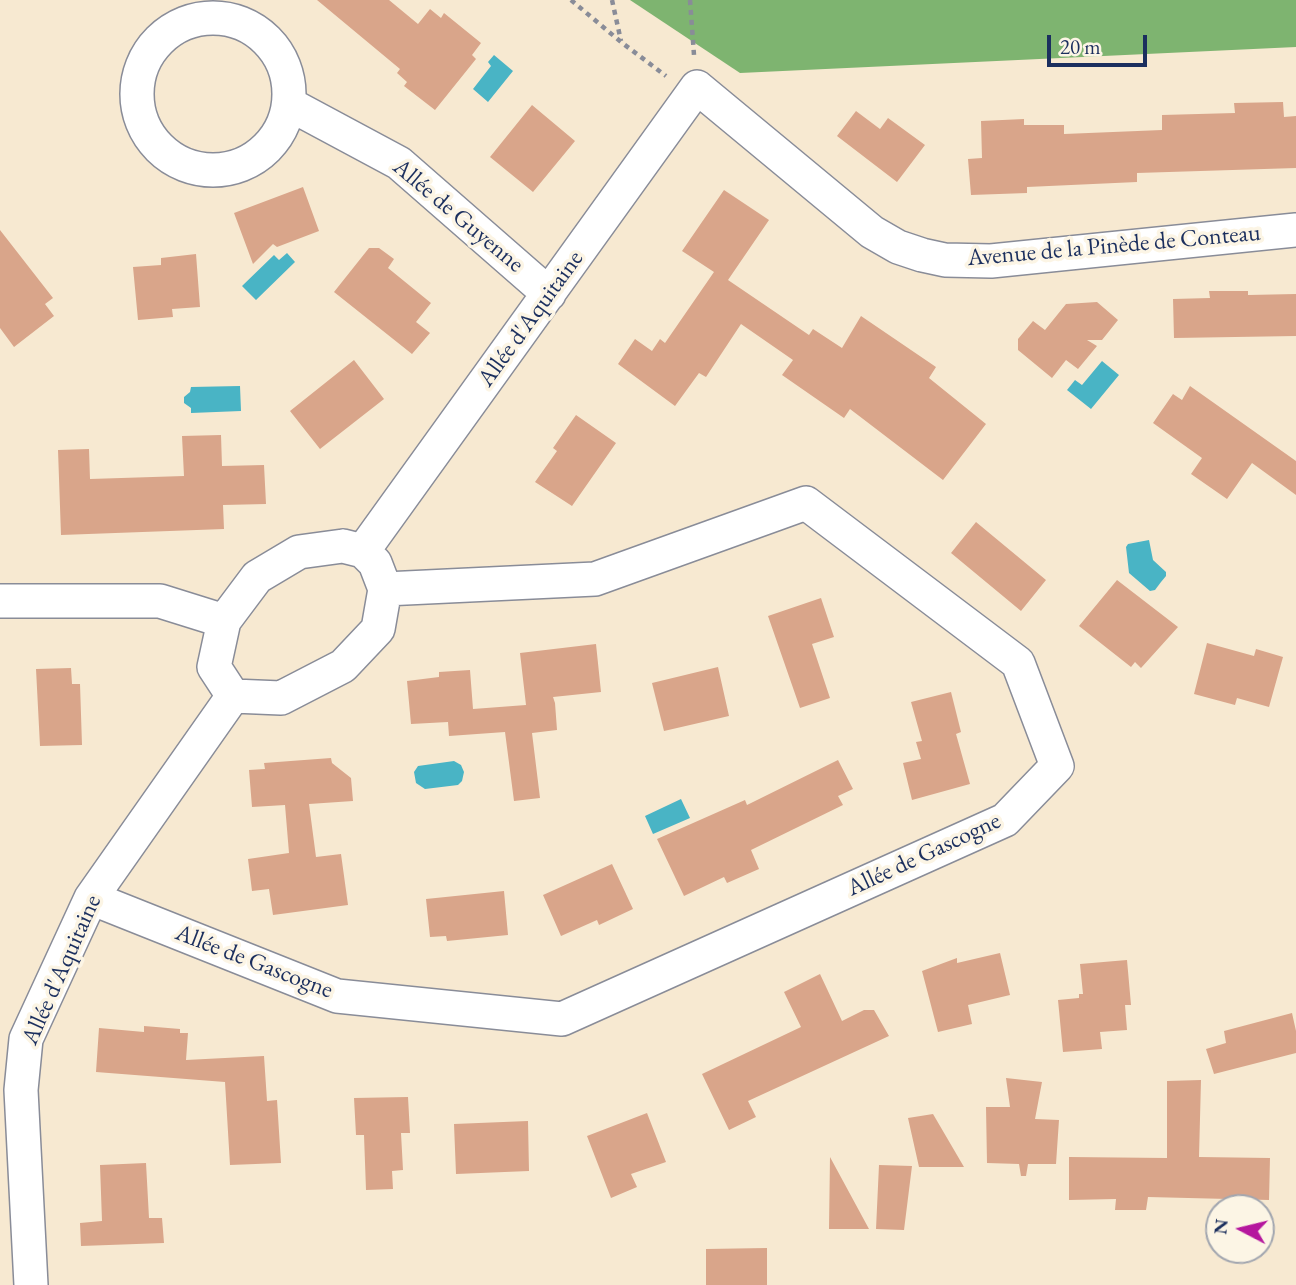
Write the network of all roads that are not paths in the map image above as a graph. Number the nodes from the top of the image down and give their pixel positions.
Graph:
1 (697, 87) joint
2 (289, 104) junction
3 (1296, 230) edge
4 (549, 294) junction
5 (363, 551) junction
6 (385, 589) junction
7 (0, 601) edge
8 (224, 621) junction
9 (233, 696) junction
10 (91, 898) junction
11 (13, 1038) edge
12 (31, 1285) edge

1 - 3 street, Avenue de la Pinède de Conteau
1 - 4 street, Allée d'Aquitaine
2 - 2 street
2 - 4 street, Allée de Guyenne
4 - 5 street, Allée d'Aquitaine
5 - 6 street
5 - 8 street
6 - 9 street
6 - 10 street, Allée de Gascogne
7 - 8 street
8 - 9 street
9 - 10 street, Allée d'Aquitaine
10 - 11 street, Allée d'Aquitaine
11 - 12 street, Allée d'Aquitaine

